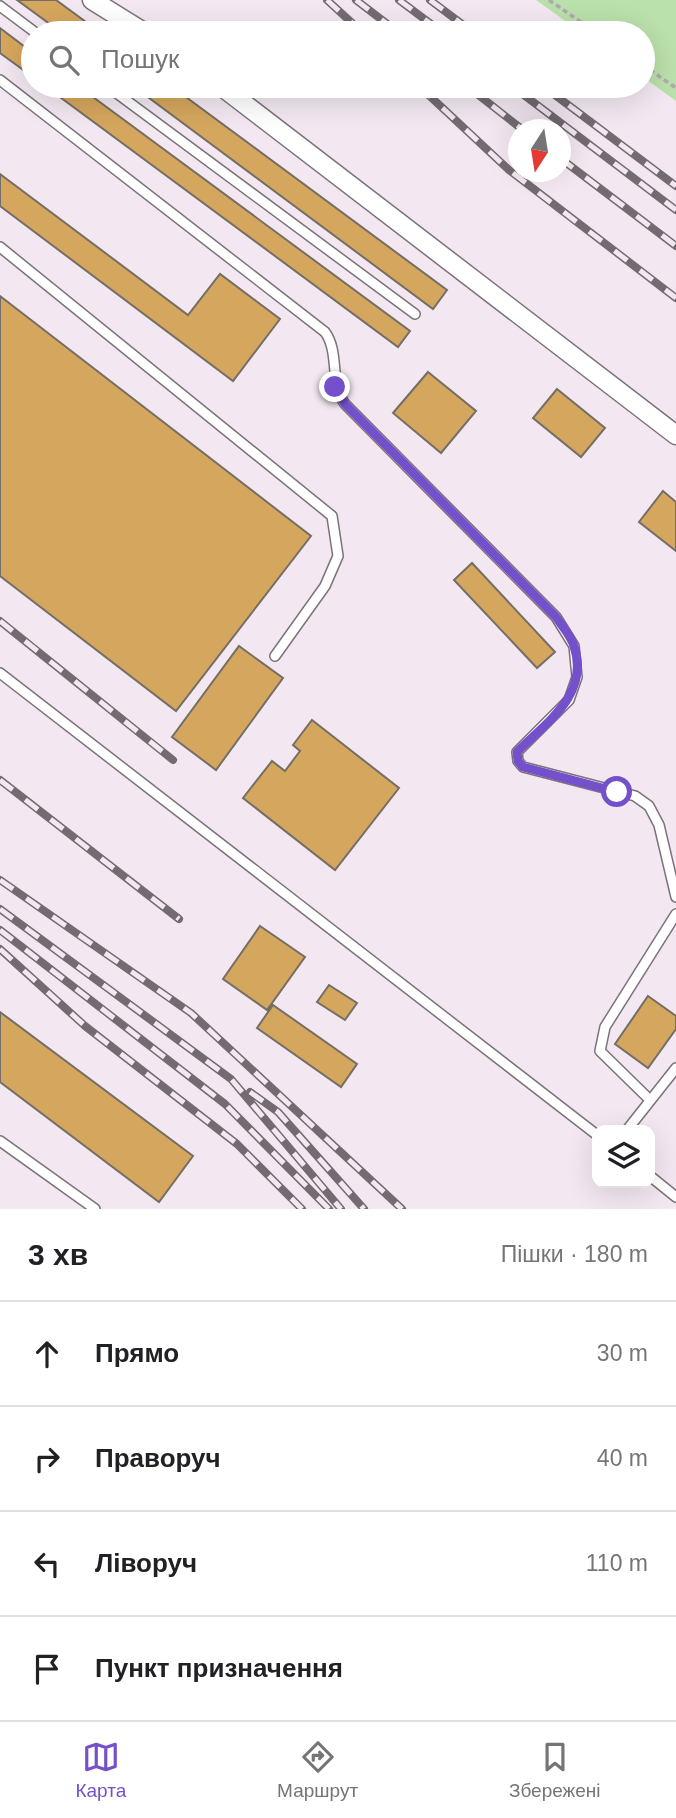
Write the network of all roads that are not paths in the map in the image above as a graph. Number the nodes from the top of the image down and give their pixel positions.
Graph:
1 (92, 0) edge
2 (0, 6) edge
3 (126, 21) edge
4 (21, 22) edge
5 (0, 80) edge
6 (21, 96) edge
7 (23, 98) edge
8 (123, 98) edge
9 (236, 98) edge
10 (0, 247) edge
11 (415, 314) dead end
12 (676, 435) edge
13 (275, 656) dead end
14 (0, 674) edge
15 (676, 897) edge
16 (676, 914) edge
17 (676, 1068) edge
18 (650, 1100) junction
19 (631, 1125) edge
20 (592, 1131) edge
21 (0, 1142) edge
22 (655, 1180) edge
23 (676, 1197) edge
24 (95, 1209) edge

1 - 3 street
2 - 4 lane
5 - 6 lane
7 - 15 lane
8 - 11 lane
9 - 12 street
10 - 13 lane
14 - 20 lane
16 - 18 lane
17 - 18 lane
18 - 19 lane
21 - 24 lane
22 - 23 lane

